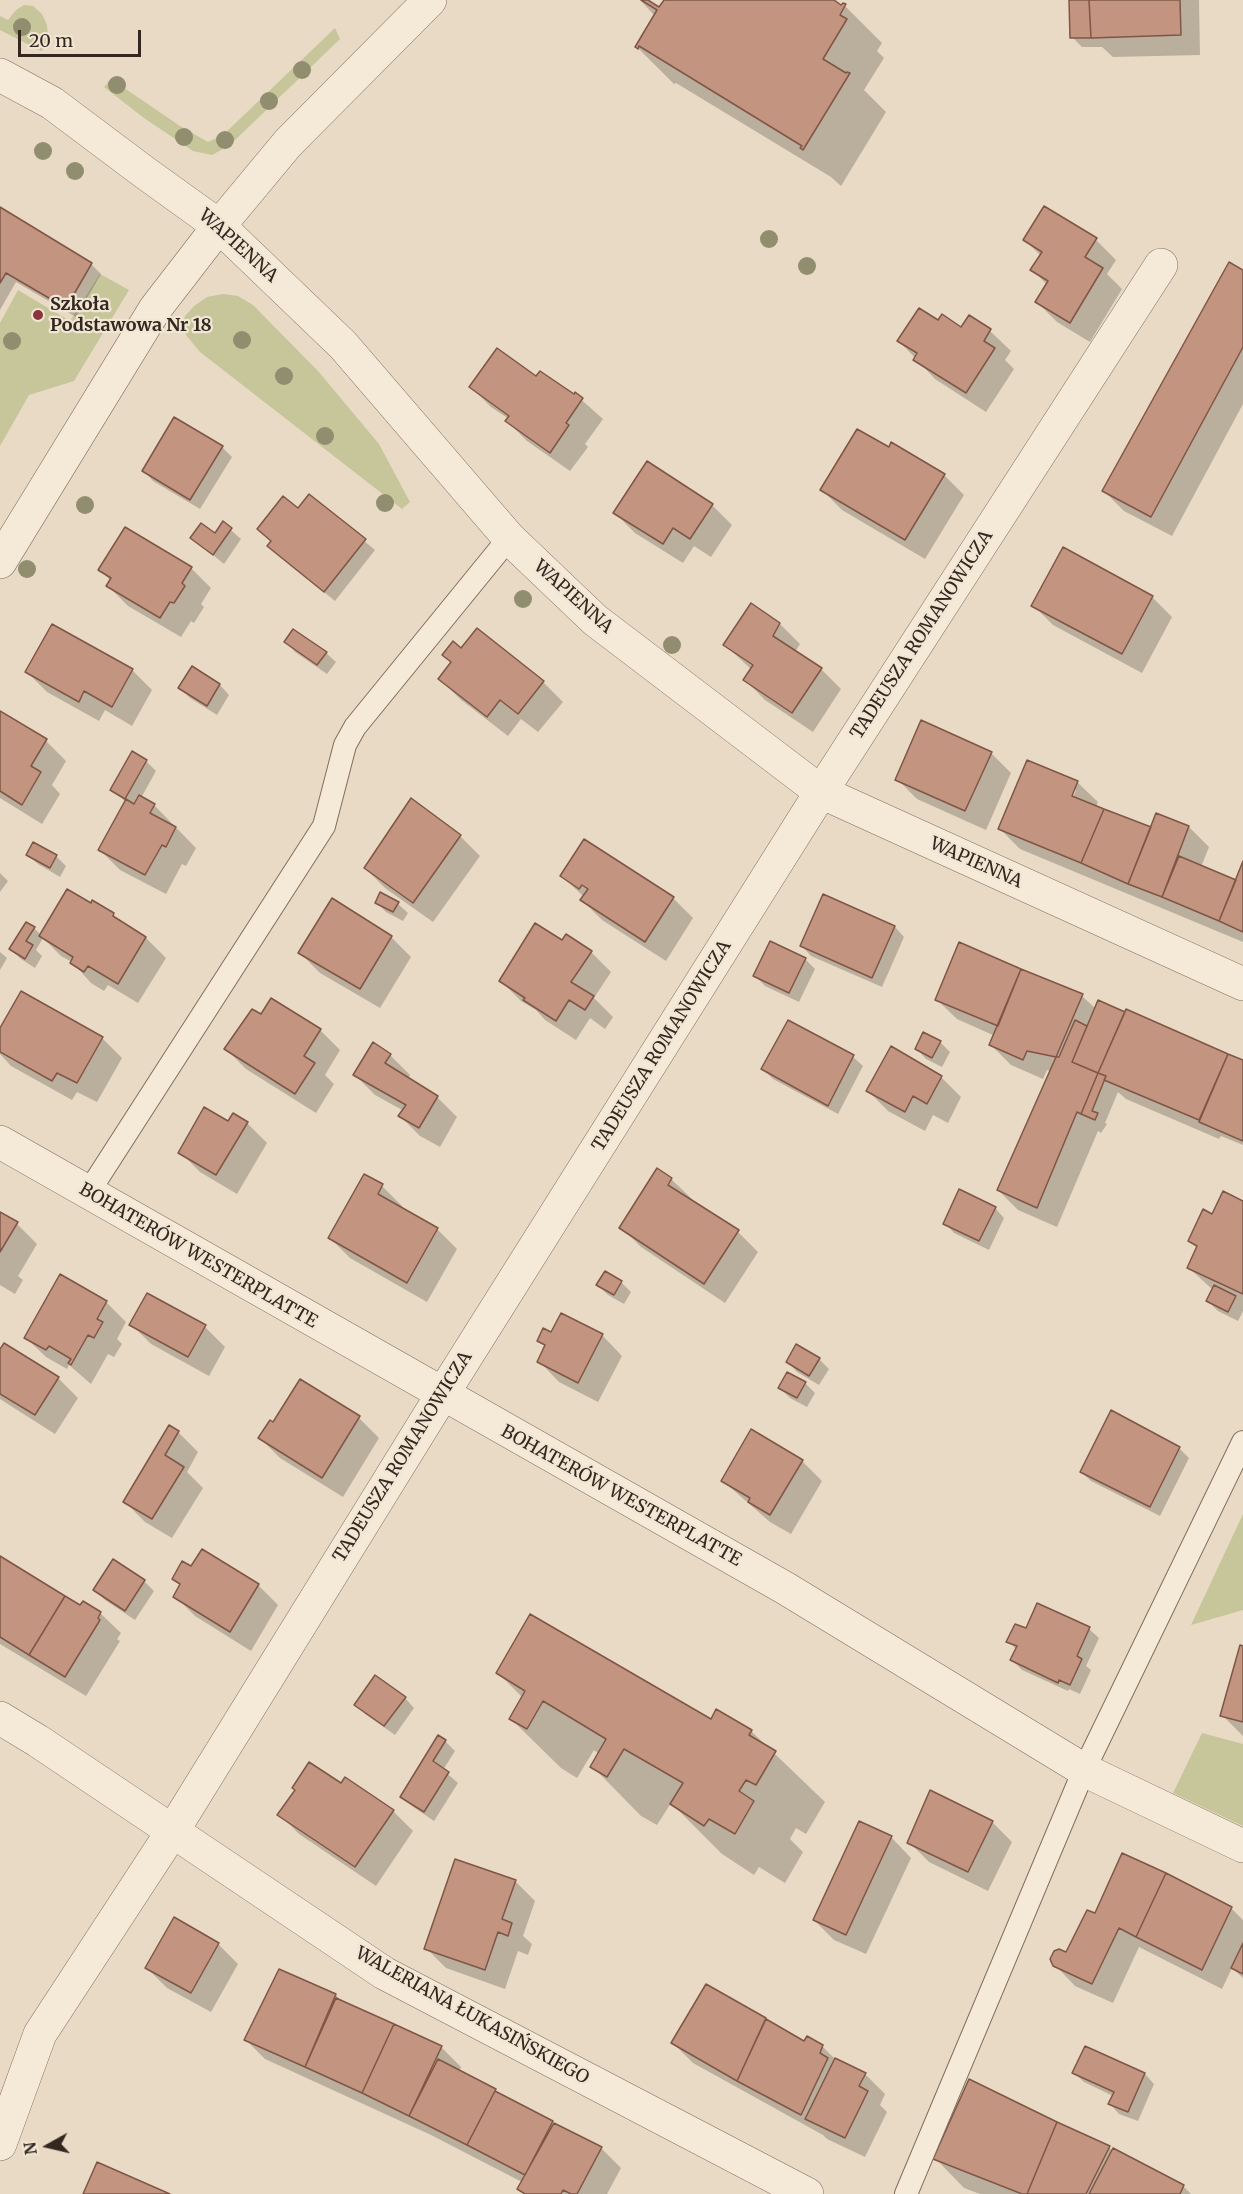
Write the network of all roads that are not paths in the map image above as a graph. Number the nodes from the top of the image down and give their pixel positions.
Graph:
1 (430, 0) edge
2 (0, 75) edge
3 (219, 226) junction
4 (1161, 265) dead end
5 (509, 538) junction
6 (0, 562) edge
7 (821, 792) junction
8 (1243, 984) edge
9 (0, 1142) edge
10 (88, 1192) junction
11 (442, 1395) junction
12 (1243, 1442) edge
13 (0, 1718) edge
14 (1084, 1770) junction
15 (172, 1832) junction
16 (1243, 1846) edge
17 (0, 2144) edge
18 (807, 2194) edge
19 (906, 2194) edge

1 - 3 street
2 - 3 street, WAPIENNA
3 - 5 street, WAPIENNA
3 - 6 street
4 - 7 street, TADEUSZA ROMANOWICZA
5 - 7 street, WAPIENNA
5 - 10 lane
7 - 8 street, WAPIENNA
7 - 11 street, TADEUSZA ROMANOWICZA
9 - 10 street, BOHATERÓW WESTERPLATTE
10 - 11 street, BOHATERÓW WESTERPLATTE
11 - 14 street, BOHATERÓW WESTERPLATTE
11 - 15 street, TADEUSZA ROMANOWICZA
12 - 14 lane
13 - 15 street, WALERIANA ŁUKASIŃSKIEGO
14 - 16 street, BOHATERÓW WESTERPLATTE
14 - 19 lane
15 - 17 street, TADEUSZA ROMANOWICZA
15 - 18 street, WALERIANA ŁUKASIŃSKIEGO

